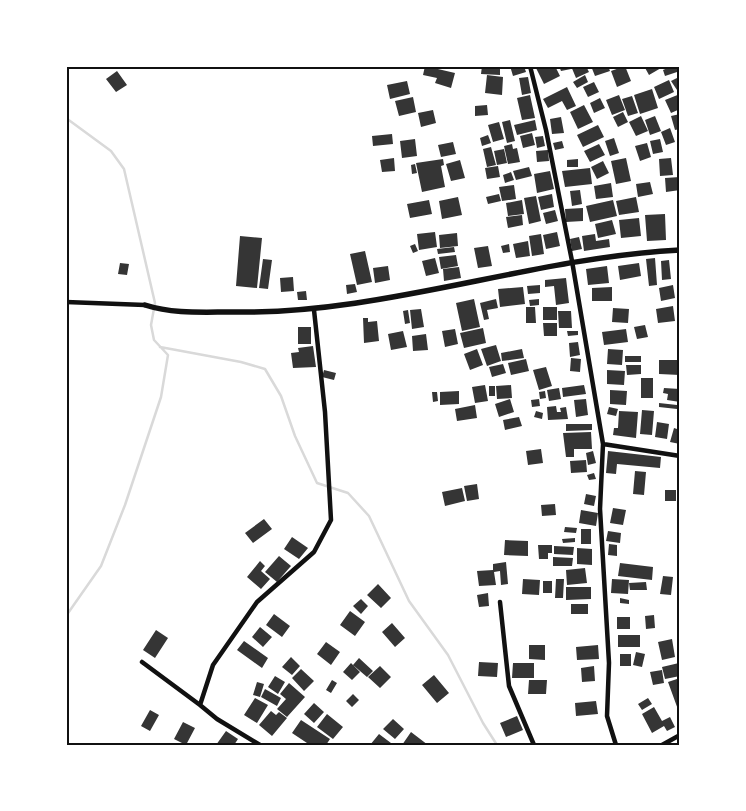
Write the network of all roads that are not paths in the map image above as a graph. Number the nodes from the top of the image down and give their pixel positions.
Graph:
1 (530, 66) edge
2 (680, 250) edge
3 (572, 261) junction
4 (66, 302) edge
5 (145, 306) joint
6 (314, 310) junction
7 (603, 444) junction
8 (680, 456) edge
9 (500, 602) dead end
10 (142, 662) dead end
11 (200, 705) junction
12 (680, 735) edge
13 (260, 745) edge
14 (534, 745) edge
15 (616, 745) edge
16 (662, 745) edge

1 - 3 street
2 - 3 street
3 - 6 street
3 - 7 street
4 - 5 street
5 - 6 street
6 - 11 street
7 - 8 street
7 - 15 street
9 - 14 street
10 - 11 street
11 - 13 street
12 - 16 street

